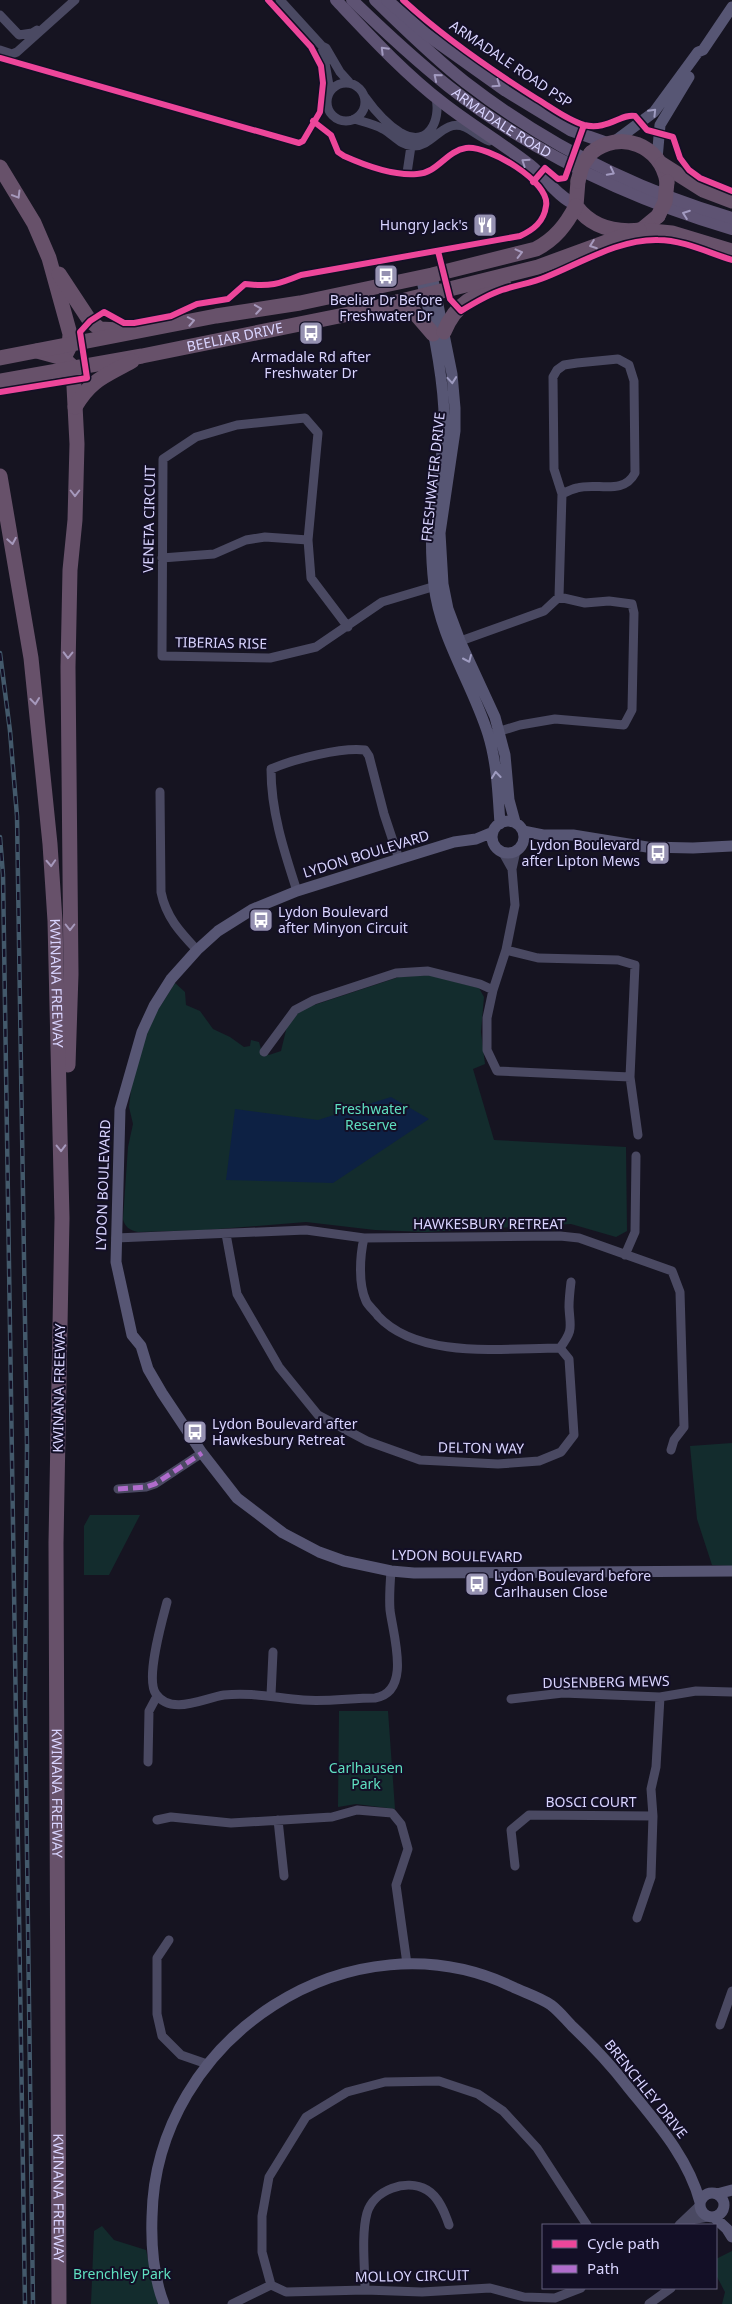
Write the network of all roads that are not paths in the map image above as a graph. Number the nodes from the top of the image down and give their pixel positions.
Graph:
1 (70, 0) edge
2 (75, 0) edge
3 (280, 0) edge
4 (336, 0) edge
5 (352, 0) edge
6 (375, 0) edge
7 (387, 0) edge
8 (732, 7) edge
9 (0, 15) edge
10 (322, 46) junction
11 (0, 50) edge
12 (703, 50) junction
13 (349, 82) junction
14 (330, 91) junction
15 (365, 97) junction
16 (436, 98) junction
17 (354, 119) junction
18 (611, 142) junction
19 (411, 146) junction
20 (502, 147) junction
21 (660, 161) junction
22 (0, 167) edge
23 (407, 173) dead end
24 (732, 201) edge
25 (575, 205) junction
26 (732, 218) edge
27 (732, 229) edge
28 (640, 230) junction
29 (732, 251) edge
30 (49, 258) junction
31 (538, 266) junction
32 (427, 276) junction
33 (431, 294) junction
34 (397, 302) junction
35 (139, 331) junction
36 (438, 333) junction
37 (142, 356) junction
38 (68, 357) junction
39 (0, 358) edge
40 (0, 381) edge
41 (75, 407) junction
42 (0, 476) edge
43 (562, 494) junction
44 (308, 540) junction
45 (162, 558) junction
46 (438, 585) junction
47 (559, 596) junction
48 (348, 627) junction
49 (455, 643) junction
50 (162, 656) joint
51 (493, 733) junction
52 (160, 792) dead end
53 (496, 828) junction
54 (519, 837) junction
55 (476, 839) junction
56 (732, 846) edge
57 (499, 849) junction
58 (399, 858) junction
59 (512, 869) junction
60 (297, 891) junction
61 (197, 950) junction
62 (506, 950) junction
63 (492, 990) junction
64 (264, 1052) dead end
65 (630, 1077) junction
66 (60, 1118) junction
67 (638, 1135) dead end
68 (636, 1156) dead end
69 (226, 1234) junction
70 (116, 1238) junction
71 (364, 1238) junction
72 (625, 1254) junction
73 (571, 1282) dead end
74 (560, 1348) junction
75 (671, 1450) dead end
76 (202, 1453) junction
77 (118, 1488) dead end
78 (390, 1571) junction
79 (732, 1571) edge
80 (168, 1602) dead end
81 (273, 1652) dead end
82 (732, 1692) edge
83 (270, 1695) junction
84 (157, 1696) junction
85 (660, 1697) junction
86 (511, 1699) dead end
87 (148, 1762) dead end
88 (653, 1816) junction
89 (157, 1820) dead end
90 (278, 1820) junction
91 (515, 1866) dead end
92 (284, 1876) dead end
93 (637, 1918) dead end
94 (169, 1940) dead end
95 (407, 1964) junction
96 (732, 1991) edge
97 (720, 2026) dead end
98 (207, 2064) junction
99 (695, 2181) junction
100 (732, 2190) edge
101 (714, 2193) junction
102 (732, 2194) edge
103 (700, 2203) junction
104 (724, 2207) junction
105 (711, 2217) junction
106 (682, 2223) edge
107 (586, 2224) edge
108 (450, 2225) dead end
109 (730, 2233) edge
110 (271, 2285) junction
111 (578, 2289) edge
112 (667, 2289) edge
113 (365, 2290) junction
114 (59, 2304) edge
115 (164, 2304) edge
116 (232, 2304) edge
117 (649, 2304) edge

1 - 9 street
2 - 11 street
3 - 10 street
16 -> 4 main road
27 -> 5 main road, ARMADALE ROAD
6 -> 26 main road, ARMADALE ROAD
7 -> 18 main road
8 - 12 street
10 - 13 street
10 - 14 street
18 -> 12 street
12 - 21 street
13 - 14 street
13 - 15 street
14 - 17 street
15 - 16 street
15 - 17 street
16 - 20 main road
17 - 19 street
18 - 21 highway
18 - 25 highway, bridge
19 - 20 street
19 - 23 street
25 -> 20 main road
21 - 24 highway
21 - 28 highway, bridge
22 -> 30 highway
25 - 28 highway
32 -> 25 highway, BEELIAR DRIVE
28 - 29 highway
28 -> 31 highway, BEELIAR DRIVE
30 - 35 highway
30 - 38 highway
31 - 33 highway, BEELIAR DRIVE
31 - 36 highway
32 - 33 street, FRESHWATER DRIVE
35 -> 32 highway, BEELIAR DRIVE
33 - 34 highway, BEELIAR DRIVE
33 - 36 street, FRESHWATER DRIVE
34 - 36 highway
34 - 37 highway, BEELIAR DRIVE
35 - 38 highway, BEELIAR DRIVE
36 - 46 street, FRESHWATER DRIVE
37 - 38 highway, BEELIAR DRIVE
37 - 41 highway
38 - 39 highway
38 - 40 highway, BEELIAR DRIVE
38 - 41 highway
41 -> 66 highway
42 -> 66 highway, KWINANA FREEWAY
43 - 43 street
43 - 47 street
44 - 45 street
44 - 45 street, VENETA CIRCUIT
44 - 48 street, VENETA CIRCUIT
45 - 50 street, VENETA CIRCUIT
46 - 48 street, TIBERIAS RISE
46 - 49 street, FRESHWATER DRIVE
47 - 49 street
47 - 51 street
48 - 50 street, TIBERIAS RISE
49 - 51 street, FRESHWATER DRIVE
53 -> 51 street, FRESHWATER DRIVE
51 - 54 street, FRESHWATER DRIVE
52 - 61 street
53 - 54 street
53 - 55 street, LYDON BOULEVARD
53 - 57 street
54 - 56 street
54 - 57 street
54 - 59 street
55 - 57 street, LYDON BOULEVARD
55 - 58 street, LYDON BOULEVARD
57 - 59 street
58 - 60 street, LYDON BOULEVARD
58 - 60 street
59 - 62 street
60 - 61 street, LYDON BOULEVARD
61 - 70 street, LYDON BOULEVARD
62 - 63 street
62 - 65 street
63 - 64 street
63 - 65 street
65 - 67 street
66 -> 114 highway, KWINANA FREEWAY
68 - 72 street
69 - 70 street, HAWKESBURY RETREAT
69 - 71 street, HAWKESBURY RETREAT
69 - 74 street, DELTON WAY
70 - 76 street, LYDON BOULEVARD
71 - 72 street, HAWKESBURY RETREAT
71 - 74 street
72 - 75 street, HAWKESBURY RETREAT
73 - 74 street
76 - 77 street
76 - 78 street, LYDON BOULEVARD
78 - 79 street, LYDON BOULEVARD
78 - 83 street
80 - 84 street
81 - 83 street
82 - 85 street, DUSENBERG MEWS
83 - 84 street
84 - 87 street
85 - 86 street, DUSENBERG MEWS
85 - 88 street
88 - 91 street, BOSCI COURT
88 - 93 street
89 - 90 street
90 - 92 street
90 - 95 street
94 - 98 street
95 - 98 street, BRENCHLEY DRIVE
95 - 99 street, BRENCHLEY DRIVE
96 - 97 street
98 - 115 street, BRENCHLEY DRIVE
99 - 101 street, BRENCHLEY DRIVE
99 - 103 street, BRENCHLEY DRIVE
100 - 101 street
101 - 103 street
101 - 104 street
102 - 104 street
103 - 105 street
103 - 106 street
104 - 105 street
104 - 109 street
105 - 106 street
105 - 109 street
107 - 110 street
108 - 113 street
110 - 113 street, MOLLOY CIRCUIT
110 - 116 street
111 - 113 street, MOLLOY CIRCUIT
112 - 117 street

